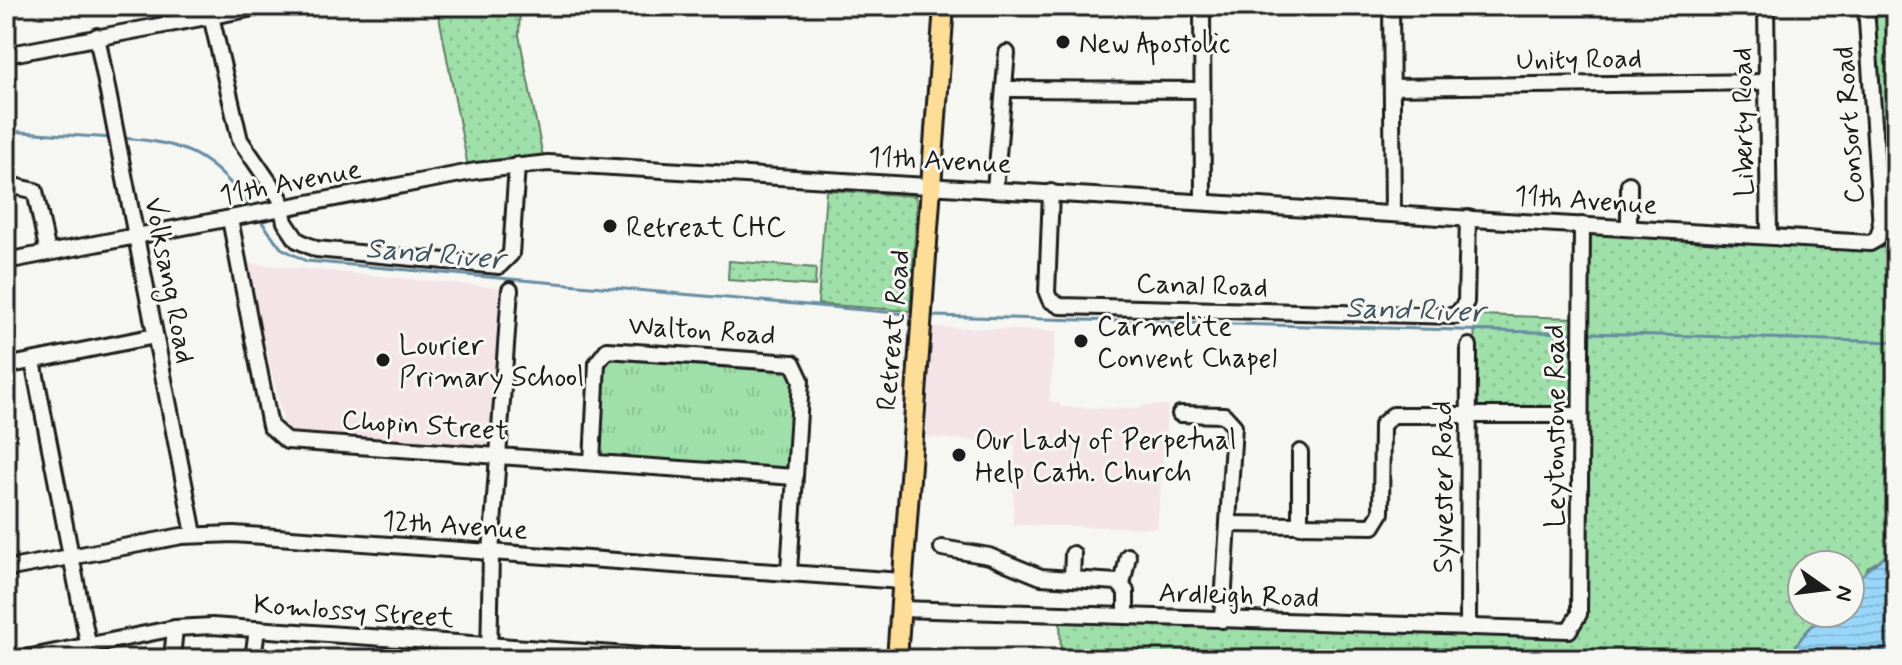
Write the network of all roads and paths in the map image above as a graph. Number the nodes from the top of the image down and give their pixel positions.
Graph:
1 (264, 6) edge
2 (944, 6) edge
3 (1202, 6) edge
4 (1391, 6) edge
5 (1766, 6) edge
6 (1866, 6) edge
7 (211, 16) junction
8 (97, 36) junction
9 (1007, 53) dead end
10 (6, 55) edge
11 (1767, 82) junction
12 (1392, 87) junction
13 (1004, 89) junction
14 (1202, 90) junction
15 (517, 165) junction
16 (6, 184) edge
17 (1629, 184) dead end
18 (932, 185) junction
19 (995, 189) junction
20 (1051, 192) junction
21 (1203, 202) junction
22 (278, 209) junction
23 (1393, 213) junction
24 (1468, 218) junction
25 (230, 219) junction
26 (1582, 225) junction
27 (1629, 228) junction
28 (136, 236) junction
29 (1769, 236) junction
30 (1877, 239) joint
31 (48, 253) junction
32 (6, 261) edge
33 (510, 290) dead end
34 (155, 336) junction
35 (1469, 346) dead end
36 (33, 361) junction
37 (6, 366) edge
38 (1180, 414) dead end
39 (1469, 415) junction
40 (1579, 415) junction
41 (1300, 452) dead end
42 (498, 455) junction
43 (592, 462) junction
44 (794, 477) junction
45 (1228, 524) junction
46 (1300, 526) junction
47 (194, 534) junction
48 (942, 548) dead end
49 (491, 553) junction
50 (1073, 554) dead end
51 (1128, 556) dead end
52 (71, 557) junction
53 (6, 569) edge
54 (789, 572) junction
55 (1072, 578) junction
56 (902, 581) junction
57 (1122, 585) junction
58 (901, 609) junction
59 (1126, 616) junction
60 (1222, 620) junction
61 (1573, 626) joint
62 (175, 628) junction
63 (1468, 628) junction
64 (257, 629) junction
65 (88, 643) junction
66 (490, 652) edge
67 (570, 656) edge
68 (649, 658) edge
69 (21, 659) edge
70 (88, 659) edge
71 (172, 659) edge
72 (253, 659) edge
73 (686, 659) edge
74 (897, 659) edge

1 - 7 street
2 - 18 main road, Retreat Road
3 - 14 street
4 - 12 street
5 - 11 street, Liberty Road
6 - 30 street, Consort Road
7 - 8 street
7 - 22 street
8 - 10 street
8 - 28 street, Volksang Road
9 - 13 street
11 - 12 street, Unity Road
11 - 29 street, Liberty Road
12 - 23 street
13 - 14 street
13 - 19 street
14 - 21 street
15 - 18 street, 11th Avenue
15 - 22 street, 11th Avenue
15 - 22 street
16 - 31 street
17 - 27 street
18 - 19 street, 11th Avenue
18 - 56 main road, Retreat Road
19 - 20 street, 11th Avenue
20 - 21 street, 11th Avenue
20 - 24 street, Canal Road
21 - 23 street, 11th Avenue
22 - 25 street, 11th Avenue
23 - 24 street, 11th Avenue
24 - 26 street, 11th Avenue
25 - 28 street, 11th Avenue
25 - 42 street, Chopin Street
26 - 27 street, 11th Avenue
26 - 40 street, Leytonstone Road
27 - 29 street, 11th Avenue
28 - 31 street, 11th Avenue
28 - 34 street, Volksang Road
29 - 30 street, 11th Avenue
31 - 32 street, 11th Avenue
33 - 42 street
34 - 36 street
34 - 47 street, Volksang Road
35 - 39 street, Sylvester Road
36 - 37 street
36 - 52 street
38 - 45 street
39 - 40 street
39 - 46 street
39 - 63 street, Sylvester Road
40 - 61 street, Leytonstone Road
41 - 46 street
42 - 43 street, Chopin Street
42 - 49 street
43 - 44 street, Chopin Street
43 - 44 street, Walton Road
44 - 54 street, Walton Road
45 - 46 street
45 - 60 street
47 - 49 street, 12th Avenue
47 - 52 street, 12th Avenue
48 - 55 street
49 - 54 street, 12th Avenue
49 - 66 street
50 - 55 street
51 - 57 street
52 - 53 street, 12th Avenue
52 - 65 street
54 - 56 street, 12th Avenue
55 - 57 street
56 - 58 main road, Retreat Road
57 - 59 street
58 - 59 street, Ardleigh Road
58 - 74 main road, Retreat Road
59 - 60 street, Ardleigh Road
60 - 63 street, Ardleigh Road
61 - 63 street, Ardleigh Road
62 - 64 street, Komlossy Street
62 - 65 street, Komlossy Street
62 - 71 street
64 - 66 street, Komlossy Street
64 - 72 street
65 - 69 street, Komlossy Street
65 - 70 street
66 - 67 street, Komlossy Street
67 - 68 street, Komlossy Street
68 - 73 street, Komlossy Street

